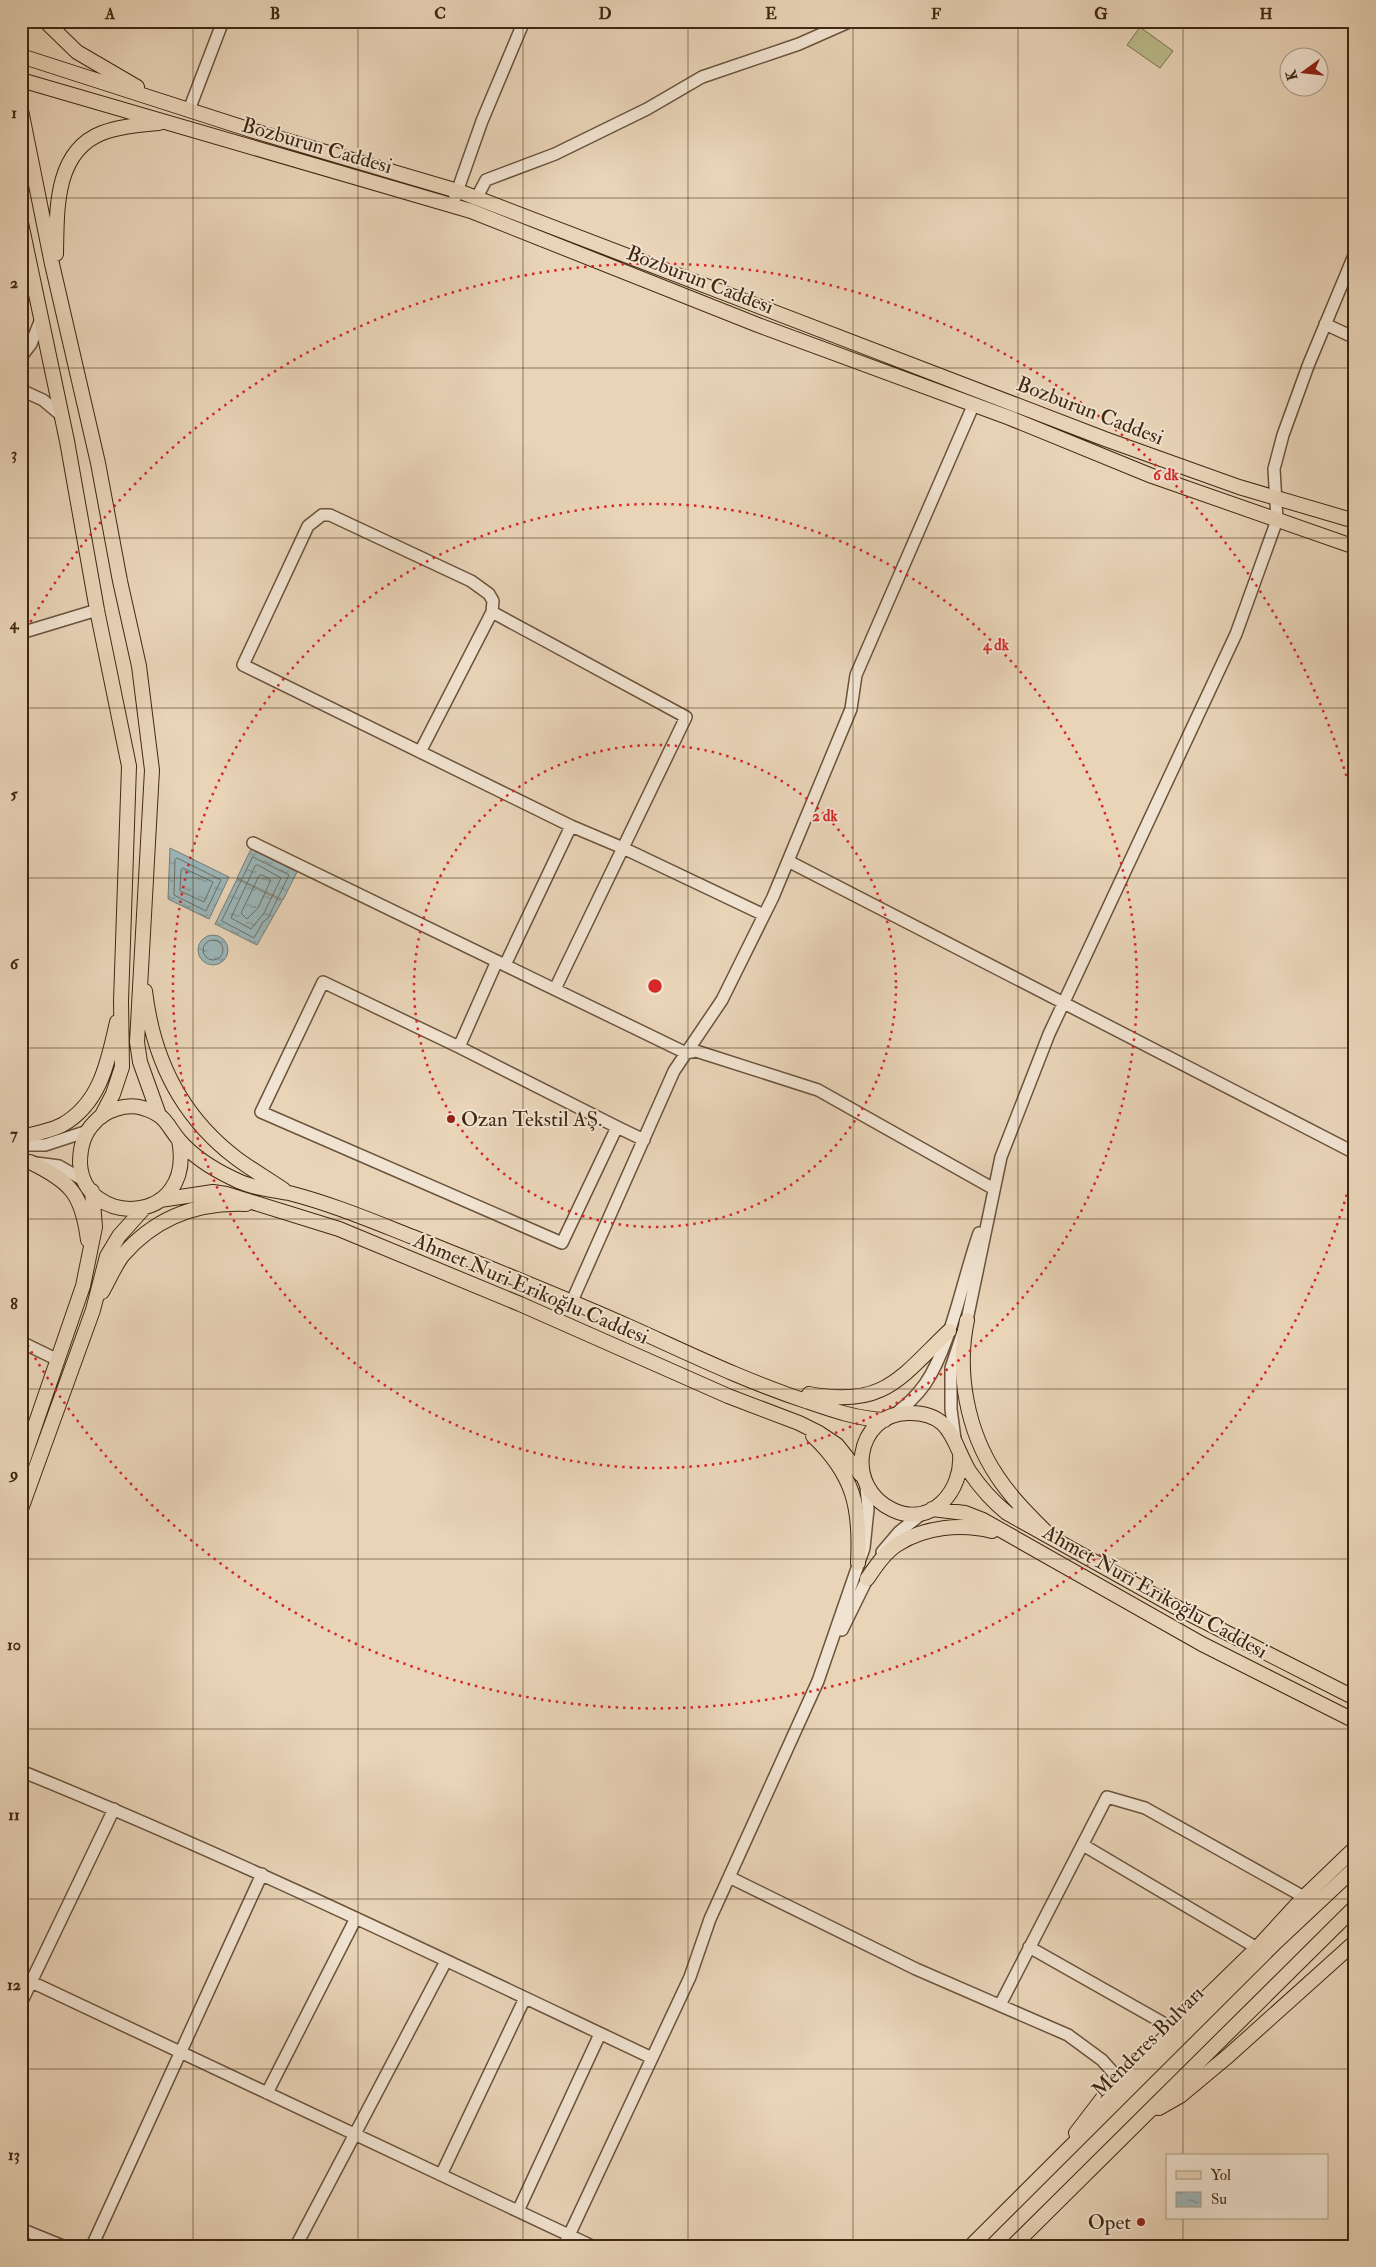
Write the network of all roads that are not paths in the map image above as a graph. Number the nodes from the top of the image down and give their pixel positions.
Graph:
1 (45, 21) edge
2 (223, 21) edge
3 (524, 21) edge
4 (850, 21) edge
5 (21, 56) edge
6 (21, 80) edge
7 (161, 101) junction
8 (21, 110) edge
9 (189, 110) junction
10 (165, 122) junction
11 (457, 190) junction
12 (477, 198) junction
13 (452, 206) junction
14 (21, 223) edge
15 (1355, 253) edge
16 (56, 280) junction
17 (41, 318) junction
18 (1325, 324) junction
19 (1355, 338) edge
20 (21, 357) edge
21 (21, 390) edge
22 (973, 406) junction
23 (62, 416) junction
24 (1276, 498) junction
25 (1277, 520) junction
26 (1355, 521) edge
27 (1355, 548) edge
28 (97, 610) junction
29 (492, 612) junction
30 (21, 633) edge
31 (420, 752) junction
32 (571, 826) junction
33 (253, 843) dead end
34 (623, 848) junction
35 (788, 861) junction
36 (764, 915) junction
37 (501, 963) junction
38 (142, 964) junction
39 (555, 989) junction
40 (121, 1002) junction
41 (1063, 1003) junction
42 (459, 1047) junction
43 (686, 1053) junction
44 (159, 1115) junction
45 (101, 1117) junction
46 (617, 1128) junction
47 (88, 1131) junction
48 (21, 1137) edge
49 (179, 1140) junction
50 (644, 1140) junction
51 (21, 1145) edge
52 (1355, 1153) edge
53 (26, 1162) edge
54 (89, 1186) junction
55 (994, 1189) junction
56 (289, 1193) junction
57 (160, 1200) junction
58 (262, 1205) junction
59 (145, 1207) junction
60 (89, 1262) junction
61 (572, 1300) junction
62 (93, 1310) junction
63 (967, 1320) junction
64 (949, 1331) junction
65 (21, 1342) edge
66 (58, 1360) junction
67 (766, 1387) junction
68 (888, 1418) junction
69 (799, 1423) junction
70 (955, 1439) junction
71 (960, 1454) junction
72 (21, 1466) edge
73 (864, 1482) junction
74 (21, 1509) edge
75 (928, 1511) junction
76 (1012, 1536) junction
77 (1054, 1541) junction
78 (858, 1563) junction
79 (867, 1579) junction
80 (828, 1653) junction
81 (1355, 1698) edge
82 (1354, 1721) edge
83 (21, 1771) edge
84 (114, 1809) junction
85 (1083, 1845) junction
86 (1355, 1848) edge
87 (1355, 1868) edge
88 (262, 1874) junction
89 (729, 1876) junction
90 (1304, 1897) junction
91 (1355, 1907) edge
92 (356, 1918) junction
93 (1355, 1942) edge
94 (1029, 1947) junction
95 (1256, 1948) junction
96 (446, 1961) junction
97 (26, 1979) edge
98 (525, 1998) junction
99 (21, 2003) edge
100 (1000, 2005) junction
101 (1174, 2029) junction
102 (600, 2034) junction
103 (181, 2052) junction
104 (652, 2058) junction
105 (1125, 2085) junction
106 (267, 2093) junction
107 (1145, 2116) junction
108 (356, 2134) junction
109 (441, 2175) junction
110 (518, 2211) junction
111 (21, 2230) edge
112 (569, 2235) junction
113 (63, 2246) edge
114 (92, 2246) edge
115 (296, 2246) edge
116 (564, 2246) edge
117 (592, 2246) edge
118 (971, 2246) edge
119 (1013, 2246) edge

1 - 7 main road
2 - 9 street
3 - 11 street
4 - 12 street
5 - 7 main road, Bozburun Caddesi
6 - 10 main road, Bozburun Caddesi
7 - 9 main road, Bozburun Caddesi
8 - 16 main road
9 - 11 main road, Bozburun Caddesi
10 - 13 main road, Bozburun Caddesi
10 - 16 main road
11 - 12 main road, Bozburun Caddesi
11 - 13 street
12 - 24 main road, Bozburun Caddesi
13 - 22 main road, Bozburun Caddesi
14 - 17 main road
15 - 18 street
16 - 38 main road
17 - 20 street
17 - 23 main road
18 - 19 street
18 - 24 street
21 - 23 street
22 - 25 main road, Bozburun Caddesi
22 - 35 street
23 - 28 main road
24 - 25 street
24 - 26 main road, Bozburun Caddesi
25 - 27 main road, Bozburun Caddesi
25 - 41 street
28 - 30 street
28 - 40 main road
29 - 31 street
29 - 31 street
29 - 34 street
31 - 32 street
32 - 34 street
32 - 37 street
33 - 37 street
34 - 36 street
34 - 39 street
35 - 36 street
35 - 41 street
36 - 43 street
37 - 39 street
37 - 42 street
38 - 44 main road
38 - 56 main road
39 - 43 street
40 - 45 main road
40 - 48 main road
41 - 52 street
41 - 55 street
42 - 46 street
42 - 46 street
43 - 50 street
43 - 55 street
44 - 45 main road
44 - 49 main road
45 - 47 main road
46 - 50 street
47 - 51 street
47 - 54 main road
49 - 56 main road, Ahmet Nuri Erikoğlu Caddesi
49 - 57 main road
50 - 61 street
53 - 54 street
53 - 60 main road
54 - 59 main road
54 - 60 main road
55 - 63 street
55 - 64 street
56 - 61 main road, Ahmet Nuri Erikoğlu Caddesi
57 - 58 main road, Ahmet Nuri Erikoğlu Caddesi
57 - 59 main road
58 - 62 main road
58 - 69 main road, Ahmet Nuri Erikoğlu Caddesi
59 - 62 main road
60 - 66 main road
61 - 67 main road, Ahmet Nuri Erikoğlu Caddesi
62 - 74 main road
63 - 70 street
63 - 77 main road
64 - 67 main road
64 - 68 street
65 - 66 street
66 - 72 main road
67 - 68 main road, Ahmet Nuri Erikoğlu Caddesi
68 - 70 main road
68 - 73 main road
69 - 73 main road, Ahmet Nuri Erikoğlu Caddesi
69 - 78 main road
70 - 71 main road
71 - 75 main road
71 - 77 main road, Ahmet Nuri Erikoğlu Caddesi
73 - 75 main road
73 - 78 street
75 - 76 main road, Ahmet Nuri Erikoğlu Caddesi
75 - 79 street
76 - 79 main road
76 - 82 main road, Ahmet Nuri Erikoğlu Caddesi
77 - 81 main road, Ahmet Nuri Erikoğlu Caddesi
78 - 80 street
79 - 80 street
80 - 89 street
83 - 84 street
84 - 88 street
84 - 97 street
85 - 90 street
85 - 94 street
85 - 95 street
86 - 90 main road
87 - 105 main road, Menderes Bulvarı
88 - 92 street
88 - 103 street
89 - 100 street
89 - 104 street
90 - 95 main road
91 - 107 main road
92 - 96 street
92 - 106 street
93 - 107 main road
94 - 100 street
94 - 101 street
95 - 101 main road
96 - 98 street
96 - 108 street
97 - 99 street
97 - 103 street
98 - 102 street
98 - 109 street
100 - 105 street
101 - 105 main road
102 - 104 street
102 - 110 street
103 - 106 street
103 - 114 street
104 - 112 street
105 - 118 main road
106 - 108 street
107 - 119 main road
108 - 109 street
108 - 115 street
109 - 110 street
110 - 112 street
111 - 113 street
112 - 116 street
112 - 117 street

